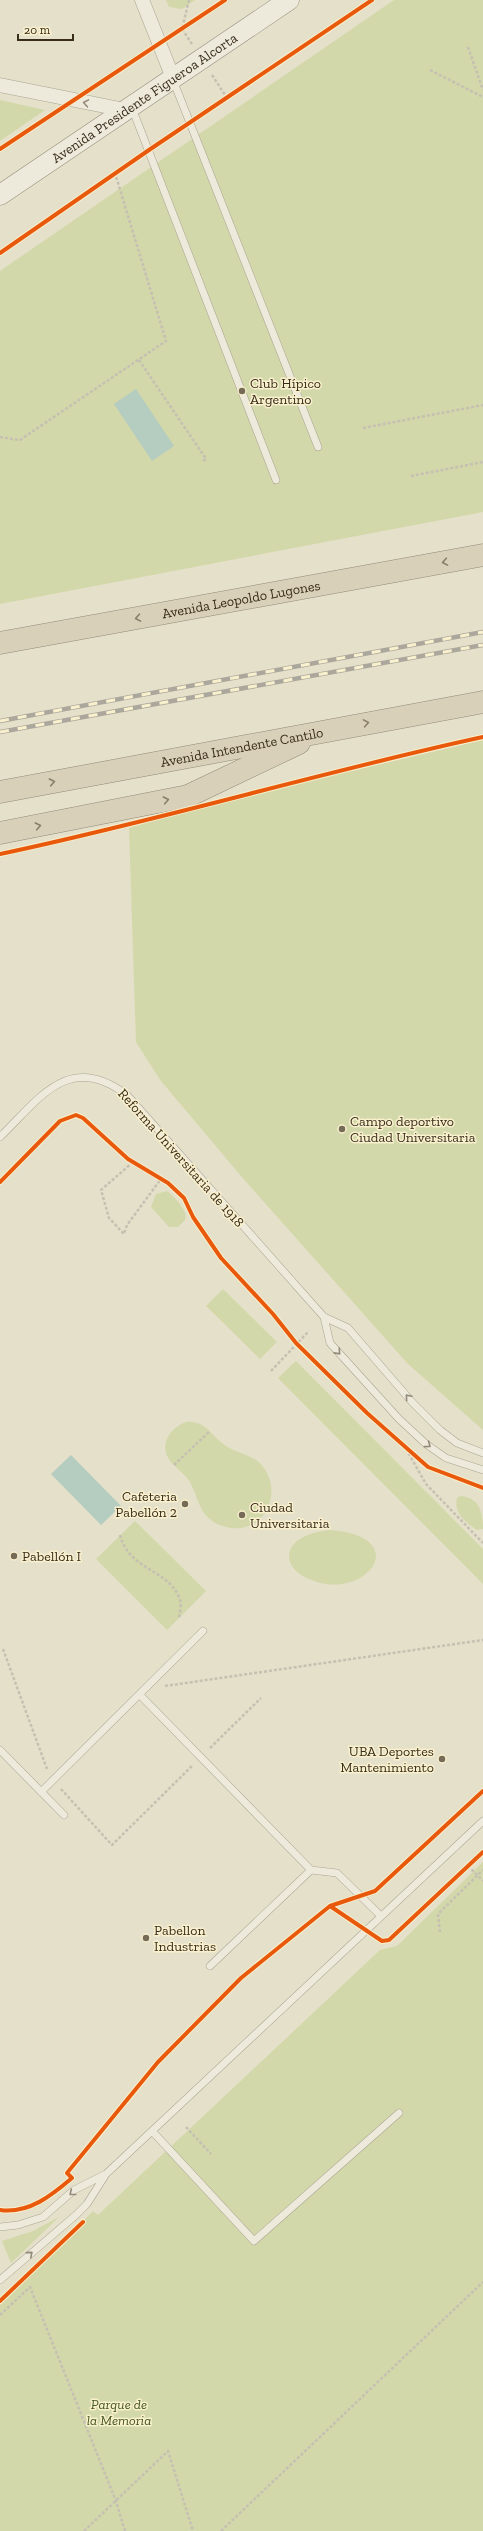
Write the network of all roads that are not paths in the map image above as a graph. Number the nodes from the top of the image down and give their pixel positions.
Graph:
1 (142, 0) edge
2 (289, 0) edge
3 (173, 78) junction
4 (0, 85) edge
5 (128, 108) junction
6 (0, 195) edge
7 (318, 447) dead end
8 (276, 480) dead end
9 (483, 555) edge
10 (0, 643) edge
11 (483, 702) edge
12 (327, 730) junction
13 (0, 792) edge
14 (0, 833) edge
15 (0, 1137) edge
16 (324, 1317) junction
17 (483, 1453) edge
18 (483, 1470) edge
19 (204, 1631) dead end
20 (140, 1694) junction
21 (0, 1750) edge
22 (41, 1792) junction
23 (64, 1815) dead end
24 (483, 1821) edge
25 (311, 1870) junction
26 (381, 1916) junction
27 (210, 1966) dead end
28 (399, 2113) dead end
29 (152, 2131) junction
30 (106, 2174) junction
31 (0, 2227) edge
32 (0, 2280) edge

1 - 3 street
2 - 3 main road, Avenida Presidente Figueroa Alcorta
3 - 5 main road, Avenida Presidente Figueroa Alcorta
3 - 7 lane
5 -> 4 street
5 - 6 main road, Avenida Presidente Figueroa Alcorta
5 - 8 lane
9 -> 10 highway, Avenida Leopoldo Lugones
12 -> 11 highway, Avenida Intendente Cantilo
13 -> 12 highway, Avenida Intendente Cantilo
14 -> 12 highway
15 - 16 lane, Reforma Universitaria de 1918
17 -> 16 lane, Reforma Universitaria de 1918
16 -> 18 lane, Reforma Universitaria de 1918
19 - 20 lane
20 - 22 lane
20 - 25 lane
21 - 22 lane
22 - 23 lane
24 - 26 lane
25 - 26 lane
25 - 27 lane
26 - 29 lane
28 - 29 lane
29 - 30 lane
30 -> 31 lane
32 -> 30 lane

